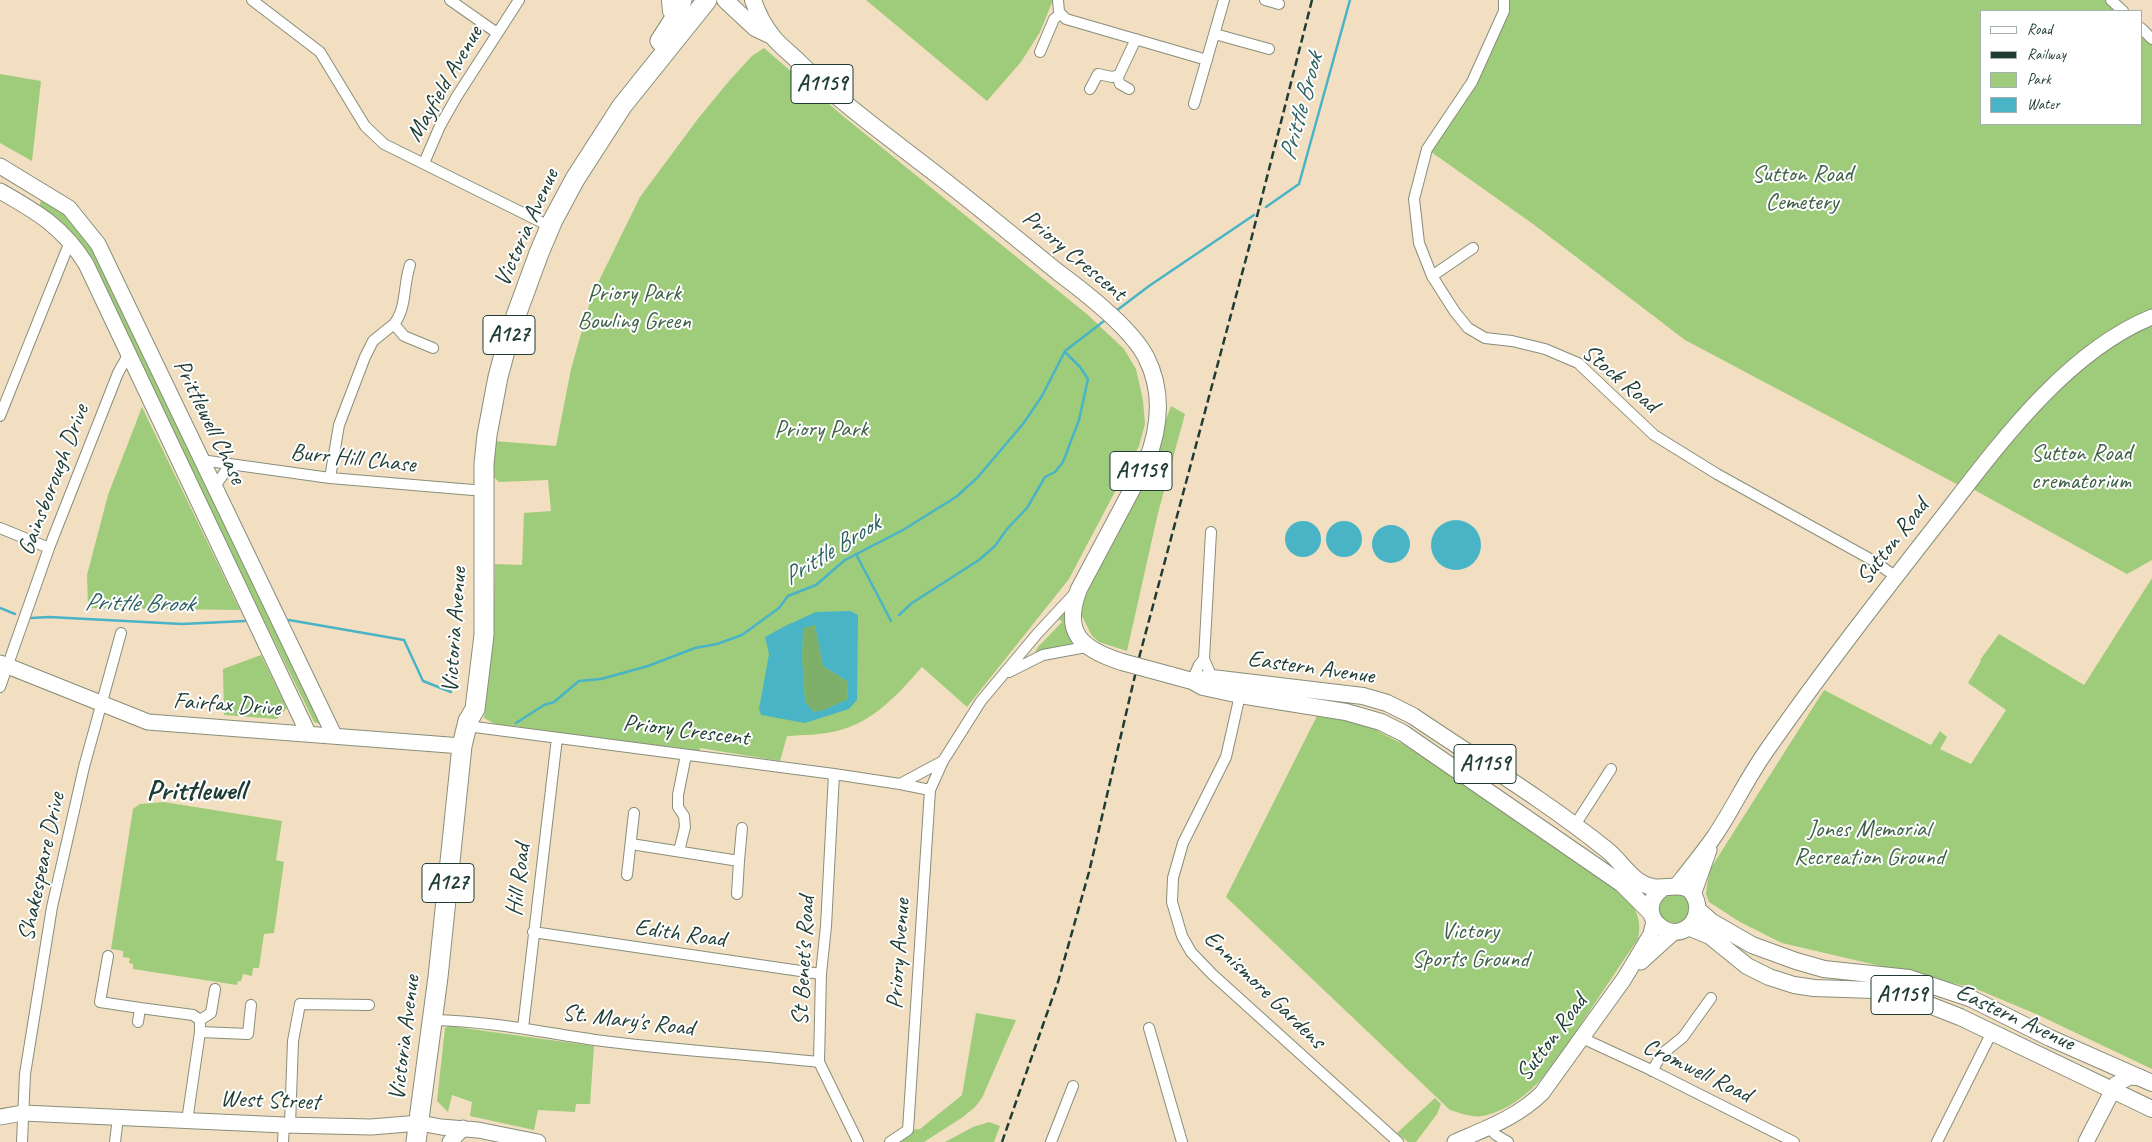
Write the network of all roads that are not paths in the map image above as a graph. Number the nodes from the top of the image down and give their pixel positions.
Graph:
1 (450, 0) edge
2 (519, 0) edge
3 (707, 0) edge
4 (725, 0) edge
5 (753, 0) edge
6 (1058, 0) edge
7 (1224, 0) edge
8 (1264, 0) edge
9 (1504, 0) edge
10 (2111, 0) edge
11 (258, 2) edge
12 (1279, 4) dead end
13 (673, 7) edge
14 (2122, 10) edge
15 (1060, 14) junction
16 (2142, 29) edge
17 (498, 33) junction
18 (1215, 34) junction
19 (772, 36) junction
20 (2152, 39) edge
21 (1136, 40) junction
22 (1269, 49) dead end
23 (1040, 52) dead end
24 (1207, 60) junction
25 (1117, 76) junction
26 (1090, 89) dead end
27 (1129, 89) dead end
28 (1194, 104) dead end
29 (424, 163) junction
30 (0, 166) edge
31 (0, 191) edge
32 (541, 222) junction
33 (69, 239) junction
34 (1473, 248) dead end
35 (410, 265) dead end
36 (1432, 276) junction
37 (2152, 317) edge
38 (394, 324) junction
39 (433, 348) dead end
40 (128, 351) junction
41 (118, 372) junction
42 (139, 374) junction
43 (0, 416) edge
44 (201, 460) junction
45 (230, 465) junction
46 (330, 478) junction
47 (215, 486) junction
48 (473, 490) junction
49 (0, 528) edge
50 (1211, 532) dead end
51 (49, 548) junction
52 (1895, 576) junction
53 (1079, 589) junction
54 (121, 633) dead end
55 (1086, 646) junction
56 (1204, 659) junction
57 (3, 664) edge
58 (1004, 674) junction
59 (1212, 678) junction
60 (1192, 681) junction
61 (0, 687) edge
62 (1240, 695) junction
63 (101, 703) junction
64 (300, 716) junction
65 (467, 724) junction
66 (288, 731) junction
67 (308, 733) junction
68 (334, 735) junction
69 (557, 738) junction
70 (462, 746) junction
71 (686, 755) junction
72 (943, 761) junction
73 (1611, 769) dead end
74 (834, 774) junction
75 (900, 784) junction
76 (930, 790) junction
77 (634, 813) dead end
78 (1575, 825) junction
79 (742, 828) dead end
80 (1714, 837) junction
81 (631, 844) junction
82 (679, 851) junction
83 (739, 861) junction
84 (627, 875) dead end
85 (1670, 887) junction
86 (737, 894) dead end
87 (1695, 902) junction
88 (1653, 917) junction
89 (1681, 929) junction
90 (533, 932) junction
91 (108, 956) dead end
92 (821, 974) junction
93 (1624, 979) junction
94 (215, 989) dead end
95 (1711, 998) dead end
96 (251, 1005) dead end
97 (369, 1006) dead end
98 (140, 1008) junction
99 (200, 1020) junction
100 (433, 1020) junction
101 (138, 1022) dead end
102 (522, 1028) junction
103 (1149, 1028) dead end
104 (200, 1032) junction
105 (1992, 1032) junction
106 (1582, 1038) junction
107 (2050, 1038) junction
108 (819, 1062) junction
109 (1652, 1071) junction
110 (2147, 1080) edge
111 (1072, 1086) dead end
112 (2114, 1087) junction
113 (2152, 1109) edge
114 (23, 1113) junction
115 (0, 1117) edge
116 (118, 1118) junction
117 (187, 1121) junction
118 (420, 1123) junction
119 (287, 1125) junction
120 (1488, 1127) junction
121 (463, 1128) junction
122 (22, 1142) edge
123 (115, 1142) edge
124 (283, 1142) edge
125 (416, 1142) edge
126 (428, 1142) edge
127 (450, 1142) edge
128 (538, 1142) edge
129 (858, 1142) edge
130 (890, 1142) edge
131 (1051, 1142) edge
132 (1182, 1142) edge
133 (1398, 1142) edge
134 (1454, 1142) edge
135 (1508, 1142) edge
136 (1794, 1142) edge
137 (1937, 1142) edge
138 (2086, 1142) edge

1 - 17 street
2 - 17 street, Mayfield Avenue
3 - 65 highway, Victoria Avenue / A127
4 - 19 main road, Priory Crescent / A1159
5 - 19 main road, Priory Crescent / A1159
6 - 15 street
7 - 18 street
8 - 12 street
9 - 36 street, Stock Road
10 - 14 street
11 - 29 street
13 - 32 highway, Victoria Avenue / A127
15 - 21 street
15 - 23 street
16 - 20 street
17 - 29 street, Mayfield Avenue
18 - 22 street
18 - 24 street
19 - 53 main road, Priory Crescent / A1159
21 - 24 street
21 - 25 street
24 - 28 street
25 - 26 street
25 - 27 street
29 - 32 street
30 - 44 street, Prittlewell Chase
31 - 33 street, Prittlewell Chase
32 - 48 highway, Victoria Avenue / A127
33 - 40 street, Prittlewell Chase
33 - 43 street
34 - 36 street
35 - 38 street
36 - 52 street, Stock Road
37 - 52 street, Sutton Road
38 - 39 street
38 - 46 street
40 - 41 street, Gainsborough Drive
40 - 42 street, Prittlewell Chase
41 - 42 street
41 - 51 street, Gainsborough Drive
42 - 64 street, Prittlewell Chase
44 - 45 street, Burr Hill Chase
44 - 47 street, Prittlewell Chase
45 - 46 street, Burr Hill Chase
45 - 47 street
46 - 48 street, Burr Hill Chase
47 - 68 street, Prittlewell Chase
48 - 65 highway, Victoria Avenue / A127
49 - 51 street
50 - 56 street
51 - 57 street, Gainsborough Drive
52 - 80 street, Sutton Road
53 - 55 main road, Priory Crescent / A1159
53 - 58 street, Priory Crescent
54 - 63 street, Shakespeare Drive
55 - 58 street, Priory Crescent
55 - 60 main road, Eastern Avenue / A1159, bridge
56 - 59 street
56 - 60 street
57 - 61 street, Gainsborough Drive
57 - 63 street, Fairfax Drive
58 - 72 street, Priory Crescent
59 - 60 main road, Eastern Avenue / A1159
59 - 78 main road, Eastern Avenue / A1159
60 - 62 main road, Eastern Avenue / A1159
62 - 88 main road, Eastern Avenue / A1159
62 - 133 street, Ennismore Gardens
63 - 66 street, Fairfax Drive
63 - 114 street, Shakespeare Drive
64 - 66 street
64 - 67 street, Prittlewell Chase
65 - 69 street, Priory Crescent
65 - 70 highway, Victoria Avenue / A127
66 - 67 street, Fairfax Drive
67 - 68 street, Fairfax Drive
68 - 70 street, Fairfax Drive
69 - 71 street, Priory Crescent
69 - 90 street, Hill Road
70 - 100 highway, Victoria Avenue / A127
71 - 74 street, Priory Crescent
71 - 82 street
72 - 75 street, Priory Crescent
72 - 76 street, Priory Avenue
73 - 78 street
74 - 75 street, Priory Crescent
74 - 92 street, St Benet's Road
75 - 76 street, Priory Crescent
76 - 130 street, Priory Avenue
77 - 81 street
78 - 85 main road, Eastern Avenue / A1159
79 - 83 street
80 - 85 street, Sutton Road
80 - 87 street, Sutton Road
81 - 82 street
81 - 84 street
82 - 83 street
83 - 86 street
85 - 87 main road, Eastern Avenue
85 - 88 main road
87 - 89 main road
87 - 107 main road, Eastern Avenue / A1159
88 - 89 main road, Eastern Avenue
88 - 93 street, Sutton Road
89 - 93 street, Sutton Road
89 - 105 main road, Eastern Avenue / A1159
90 - 92 street, Edith Road
90 - 102 street, Hill Road
91 - 98 street
92 - 108 street, St Benet's Road
93 - 106 street, Sutton Road
94 - 99 street
95 - 109 street
96 - 104 street
97 - 119 street
98 - 99 street
98 - 101 street
99 - 104 street
100 - 102 street, St. Mary's Road
100 - 118 highway, Victoria Avenue / A127
102 - 108 street, St. Mary's Road
103 - 132 street
104 - 117 street
105 - 112 main road, Eastern Avenue / A1159
105 - 137 street
106 - 109 street, Cromwell Road
106 - 120 street, Sutton Road
107 - 110 main road, Eastern Avenue / A1159
107 - 112 street
108 - 129 street, St Benet's Road
109 - 136 street, Cromwell Road
110 - 112 street
111 - 131 street
112 - 113 main road, Eastern Avenue / A1159
112 - 138 street
114 - 115 street, West Street
114 - 116 street, West Street
114 - 122 street, Shakespeare Drive
116 - 117 street, West Street
116 - 123 street
117 - 119 street, West Street
118 - 119 street, West Street
118 - 121 street, West Street
118 - 125 highway, Victoria Avenue / A127
118 - 126 highway, Victoria Avenue
119 - 124 street
120 - 134 street, Sutton Road
120 - 135 street
121 - 127 street
121 - 128 street, West Street

